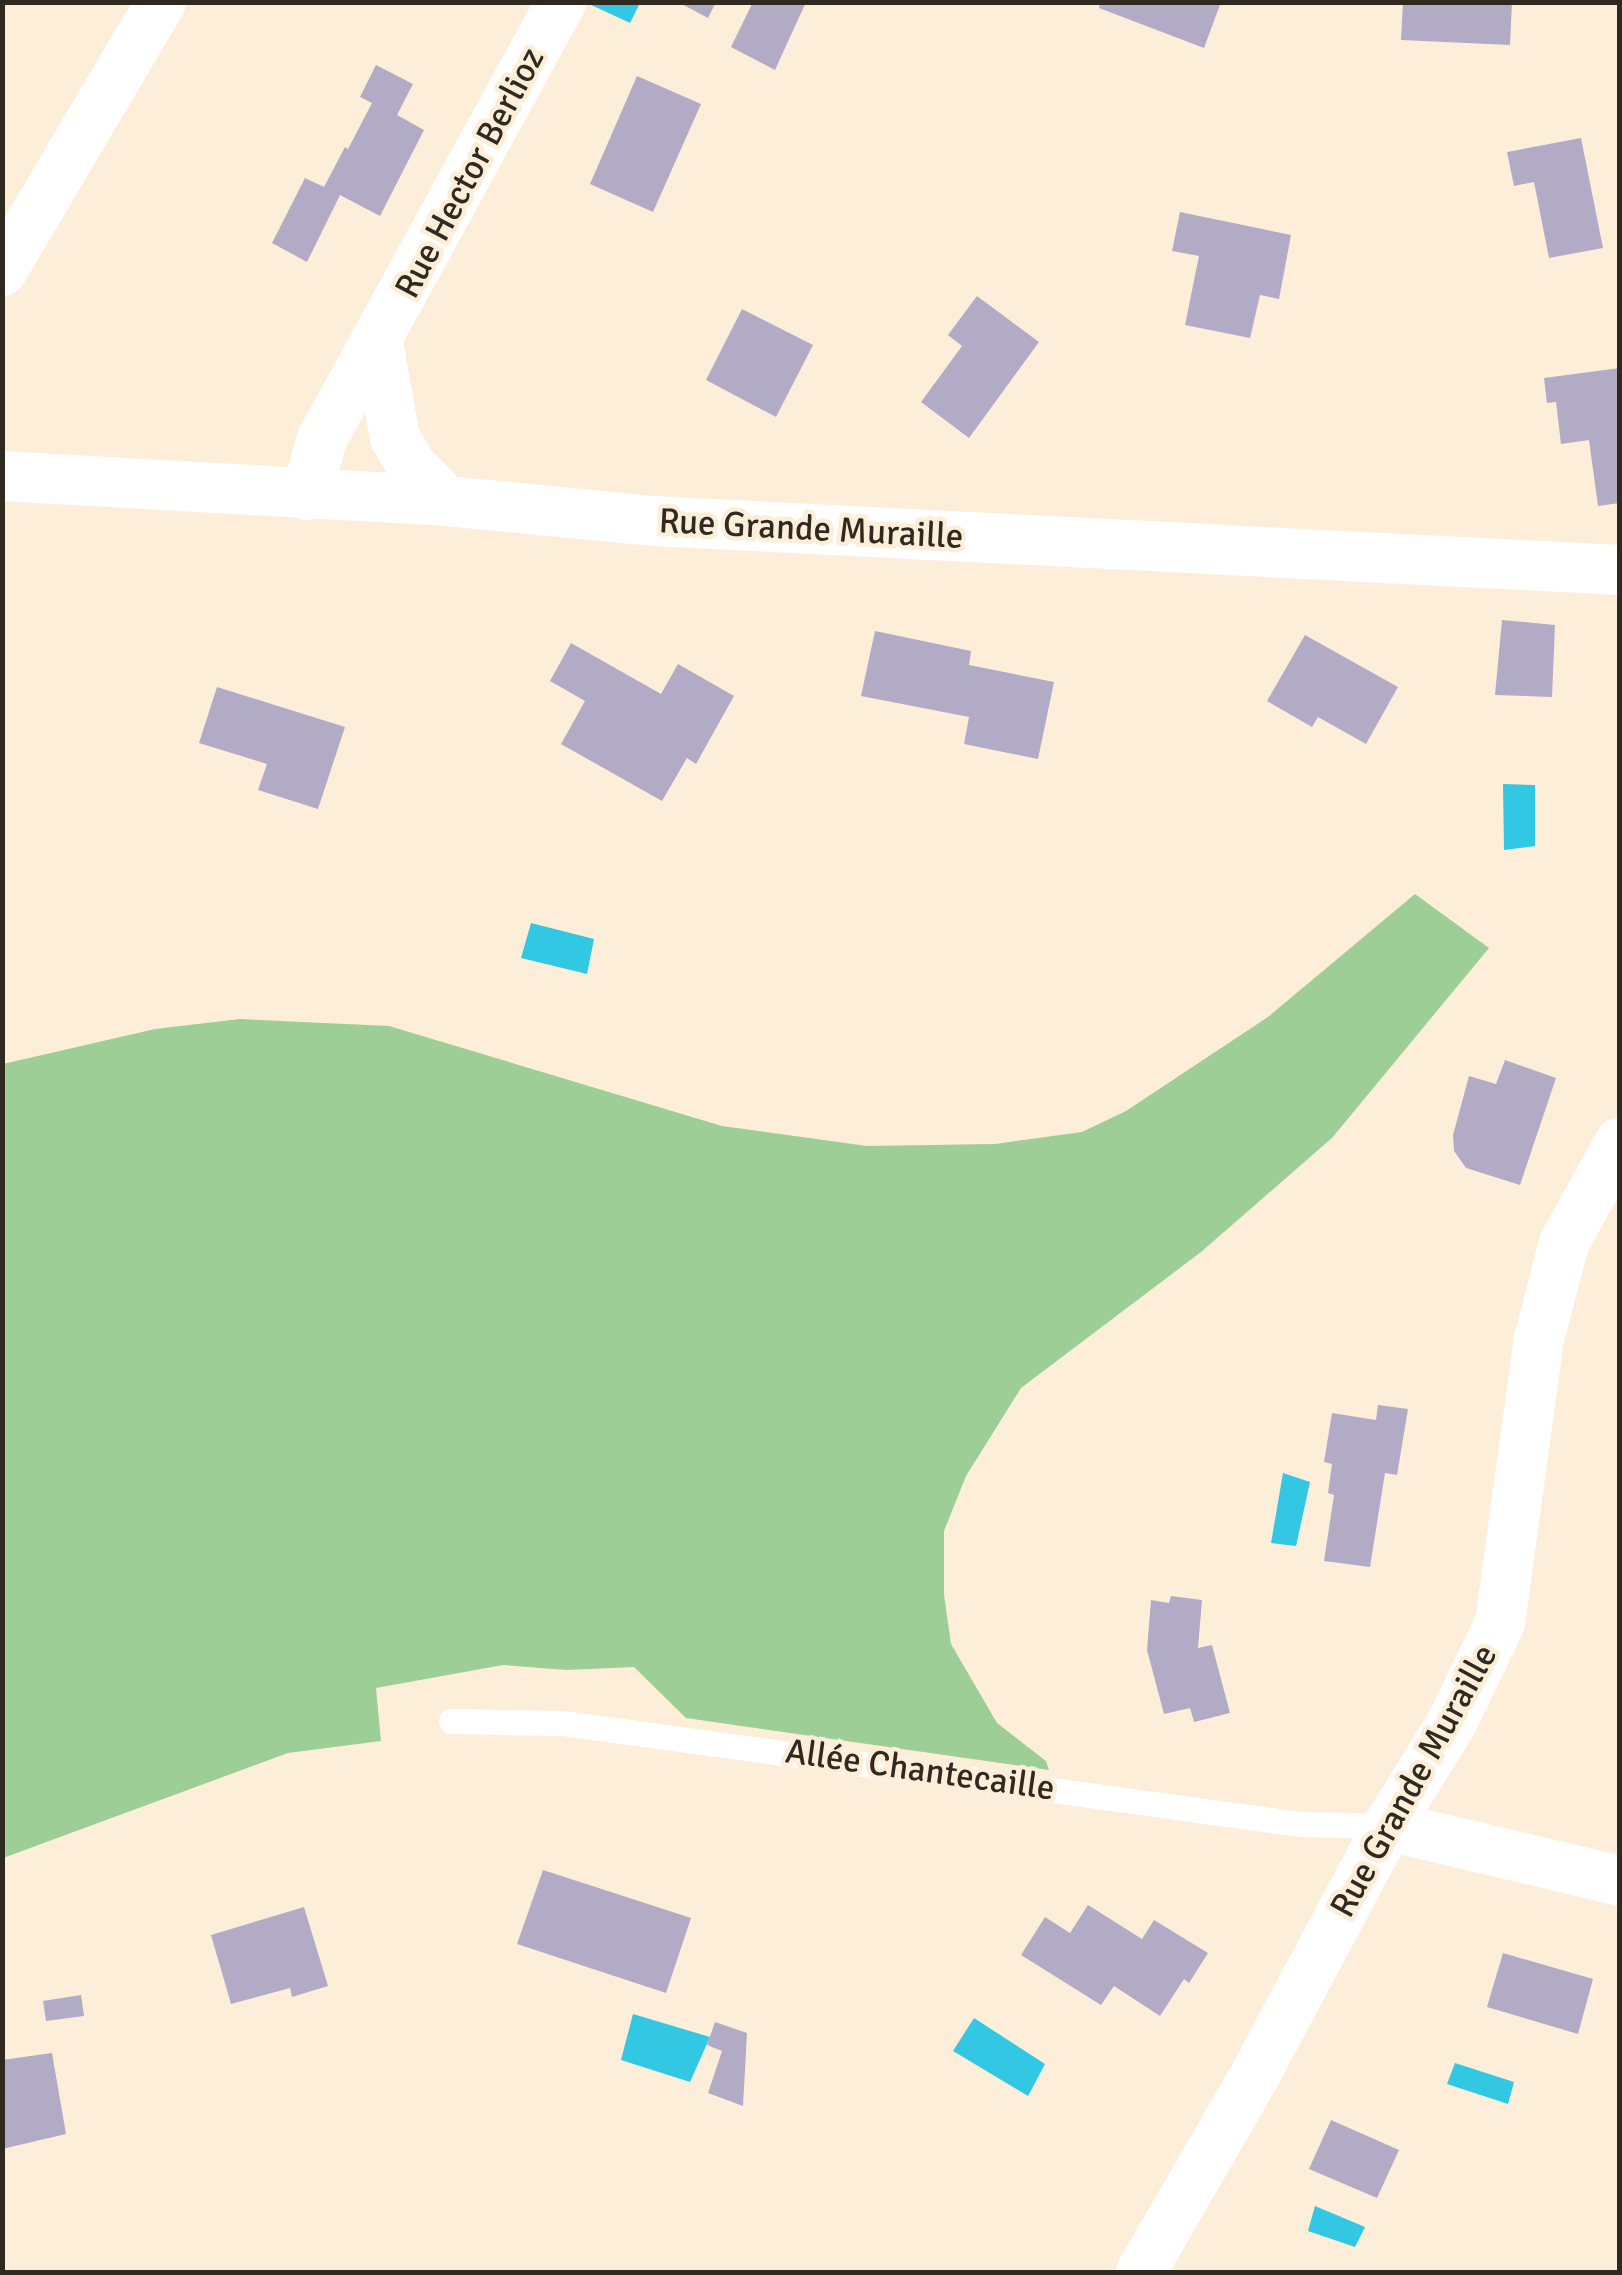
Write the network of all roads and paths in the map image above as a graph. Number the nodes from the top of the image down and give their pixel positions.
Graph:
1 (161, 2) edge
2 (561, 2) edge
3 (2, 271) edge
4 (378, 342) junction
5 (2, 476) edge
6 (306, 495) junction
7 (446, 501) junction
8 (1620, 570) edge
9 (1620, 1142) edge
10 (451, 1721) dead end
11 (1388, 1826) junction
12 (1620, 1880) edge
13 (1141, 2272) edge

1 - 3 street
2 - 4 street, Rue Hector Berlioz
4 - 6 street, Rue Hector Berlioz
4 - 7 street
5 - 6 street, Rue Grande Muraille
6 - 7 street, Rue Grande Muraille
7 - 8 street, Rue Grande Muraille
9 - 11 street, Rue Grande Muraille
10 - 11 lane, Allée Chantecaille
11 - 12 street
11 - 13 street, Rue Grande Muraille

